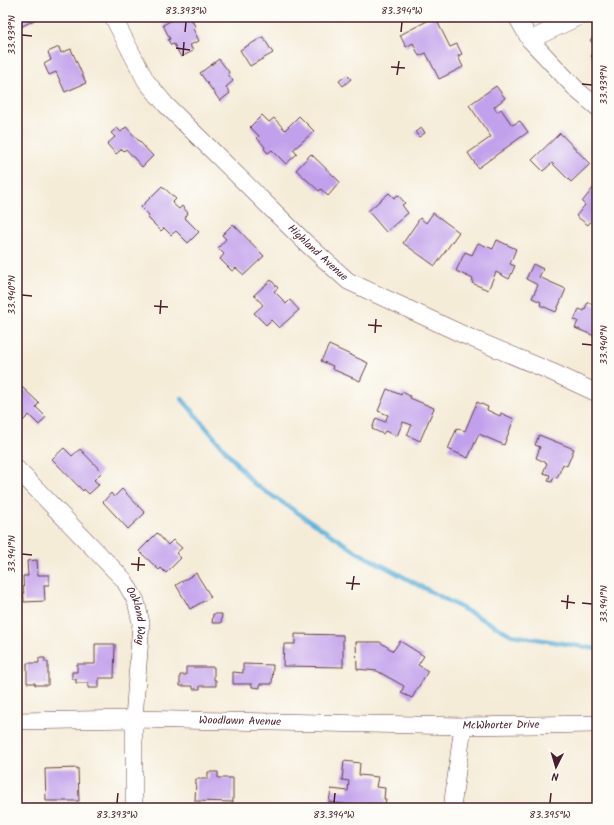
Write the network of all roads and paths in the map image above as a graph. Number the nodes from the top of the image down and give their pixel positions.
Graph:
1 (113, 17) edge
2 (516, 17) edge
3 (578, 17) edge
4 (530, 40) junction
5 (597, 107) edge
6 (597, 393) edge
7 (17, 469) edge
8 (134, 719) junction
9 (17, 721) edge
10 (597, 724) edge
11 (463, 726) junction
12 (134, 808) edge
13 (452, 808) edge

1 - 6 street, Highland Avenue
2 - 4 street
3 - 4 street
4 - 5 street
7 - 8 street, Oakland Way
8 - 9 street, Woodlawn Avenue
8 - 11 street, Woodlawn Avenue
8 - 12 street, Oakland Way
10 - 11 street, McWhorter Drive
11 - 13 street, McWhorter Drive

